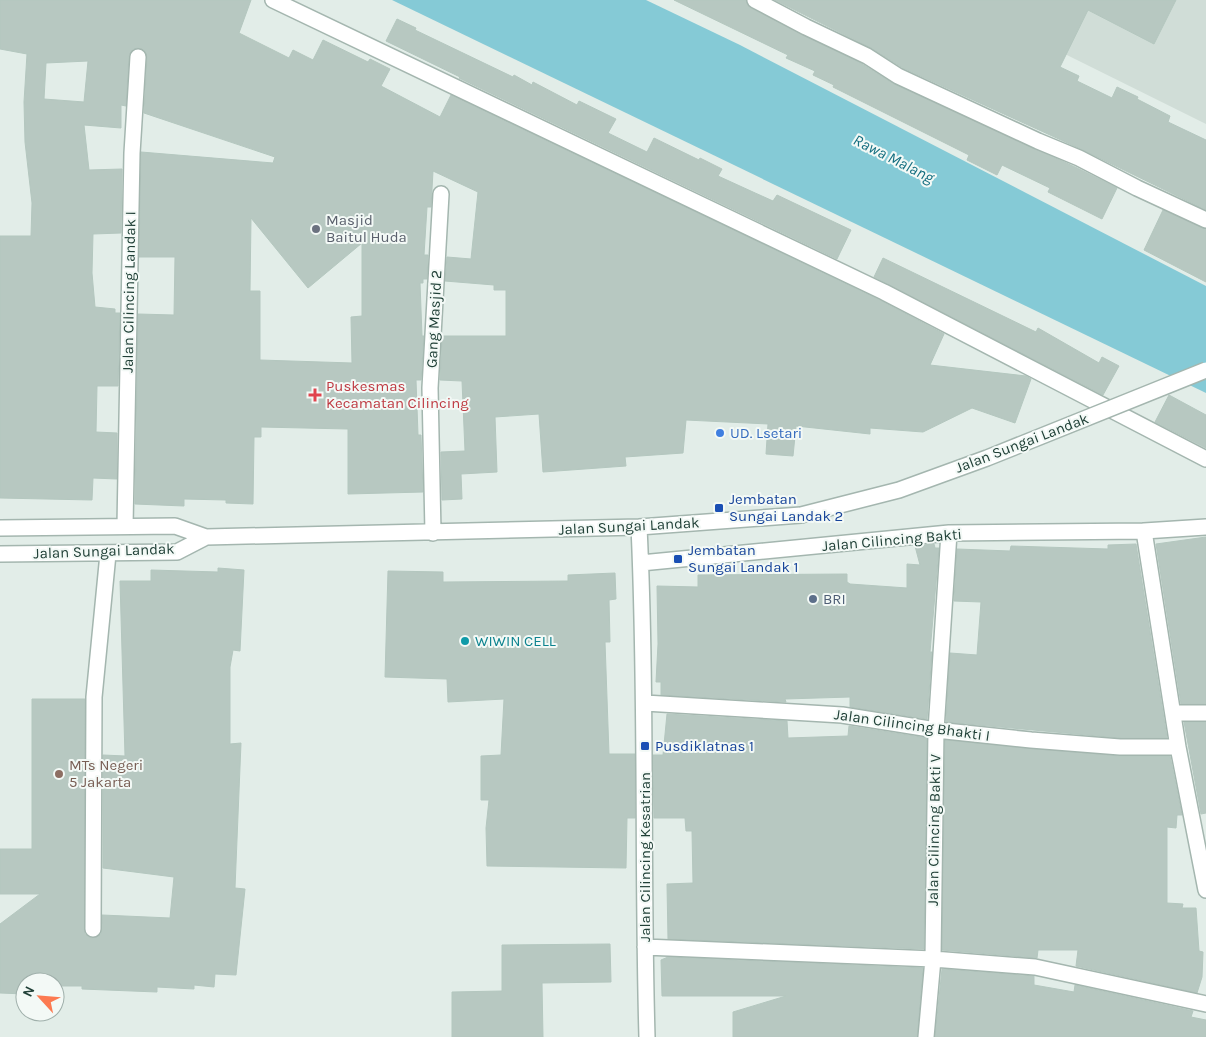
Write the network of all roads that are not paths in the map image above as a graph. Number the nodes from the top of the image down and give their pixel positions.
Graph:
1 (273, 0) edge
2 (755, 0) edge
3 (138, 58) dead end
4 (442, 194) dead end
5 (1206, 220) edge
6 (1206, 370) edge
7 (1206, 459) edge
8 (125, 526) junction
9 (639, 527) junction
10 (1206, 527) edge
11 (0, 528) edge
12 (1144, 531) junction
13 (433, 533) junction
14 (949, 533) junction
15 (206, 537) junction
16 (0, 554) edge
17 (108, 554) junction
18 (641, 563) junction
19 (645, 703) junction
20 (1173, 713) junction
21 (1206, 713) edge
22 (936, 730) junction
23 (1178, 747) junction
24 (1199, 818) edge
25 (1206, 890) edge
26 (93, 929) dead end
27 (645, 947) junction
28 (933, 959) junction
29 (1206, 1004) edge
30 (647, 1037) edge
31 (926, 1037) edge

1 - 7 street
2 - 5 street
3 - 8 street, Jalan Cilincing Landak I
4 - 13 street, Gang Masjid 2
6 - 9 street, Jalan Sungai Landak, bridge
8 - 11 street, Jalan Sungai Landak
8 - 15 street, Jalan Sungai Landak
9 - 13 street, Jalan Sungai Landak
9 - 18 street, Jalan Cilincing Kesatrian
10 - 12 street, Jalan Cilincing Bakti
12 - 14 street, Jalan Cilincing Bakti
12 - 20 street
13 - 15 street, Jalan Sungai Landak
14 - 18 street, Jalan Cilincing Bakti
14 - 22 street, Jalan Cilincing Bakti V
15 - 17 street, Jalan Sungai Landak
16 - 17 street, Jalan Sungai Landak
17 - 26 street
18 - 19 street, Jalan Cilincing Kesatrian
19 - 22 street, Jalan Cilincing Bhakti I
19 - 27 street, Jalan Cilincing Kesatrian
20 - 21 street
20 - 23 street
22 - 23 street, Jalan Cilincing Bhakti I
22 - 28 street, Jalan Cilincing Bakti V
23 - 24 street
24 - 25 street
27 - 28 street
27 - 30 street, Jalan Cilincing Kesatrian
28 - 29 street
28 - 31 street, Jalan Cilincing Bakti V

